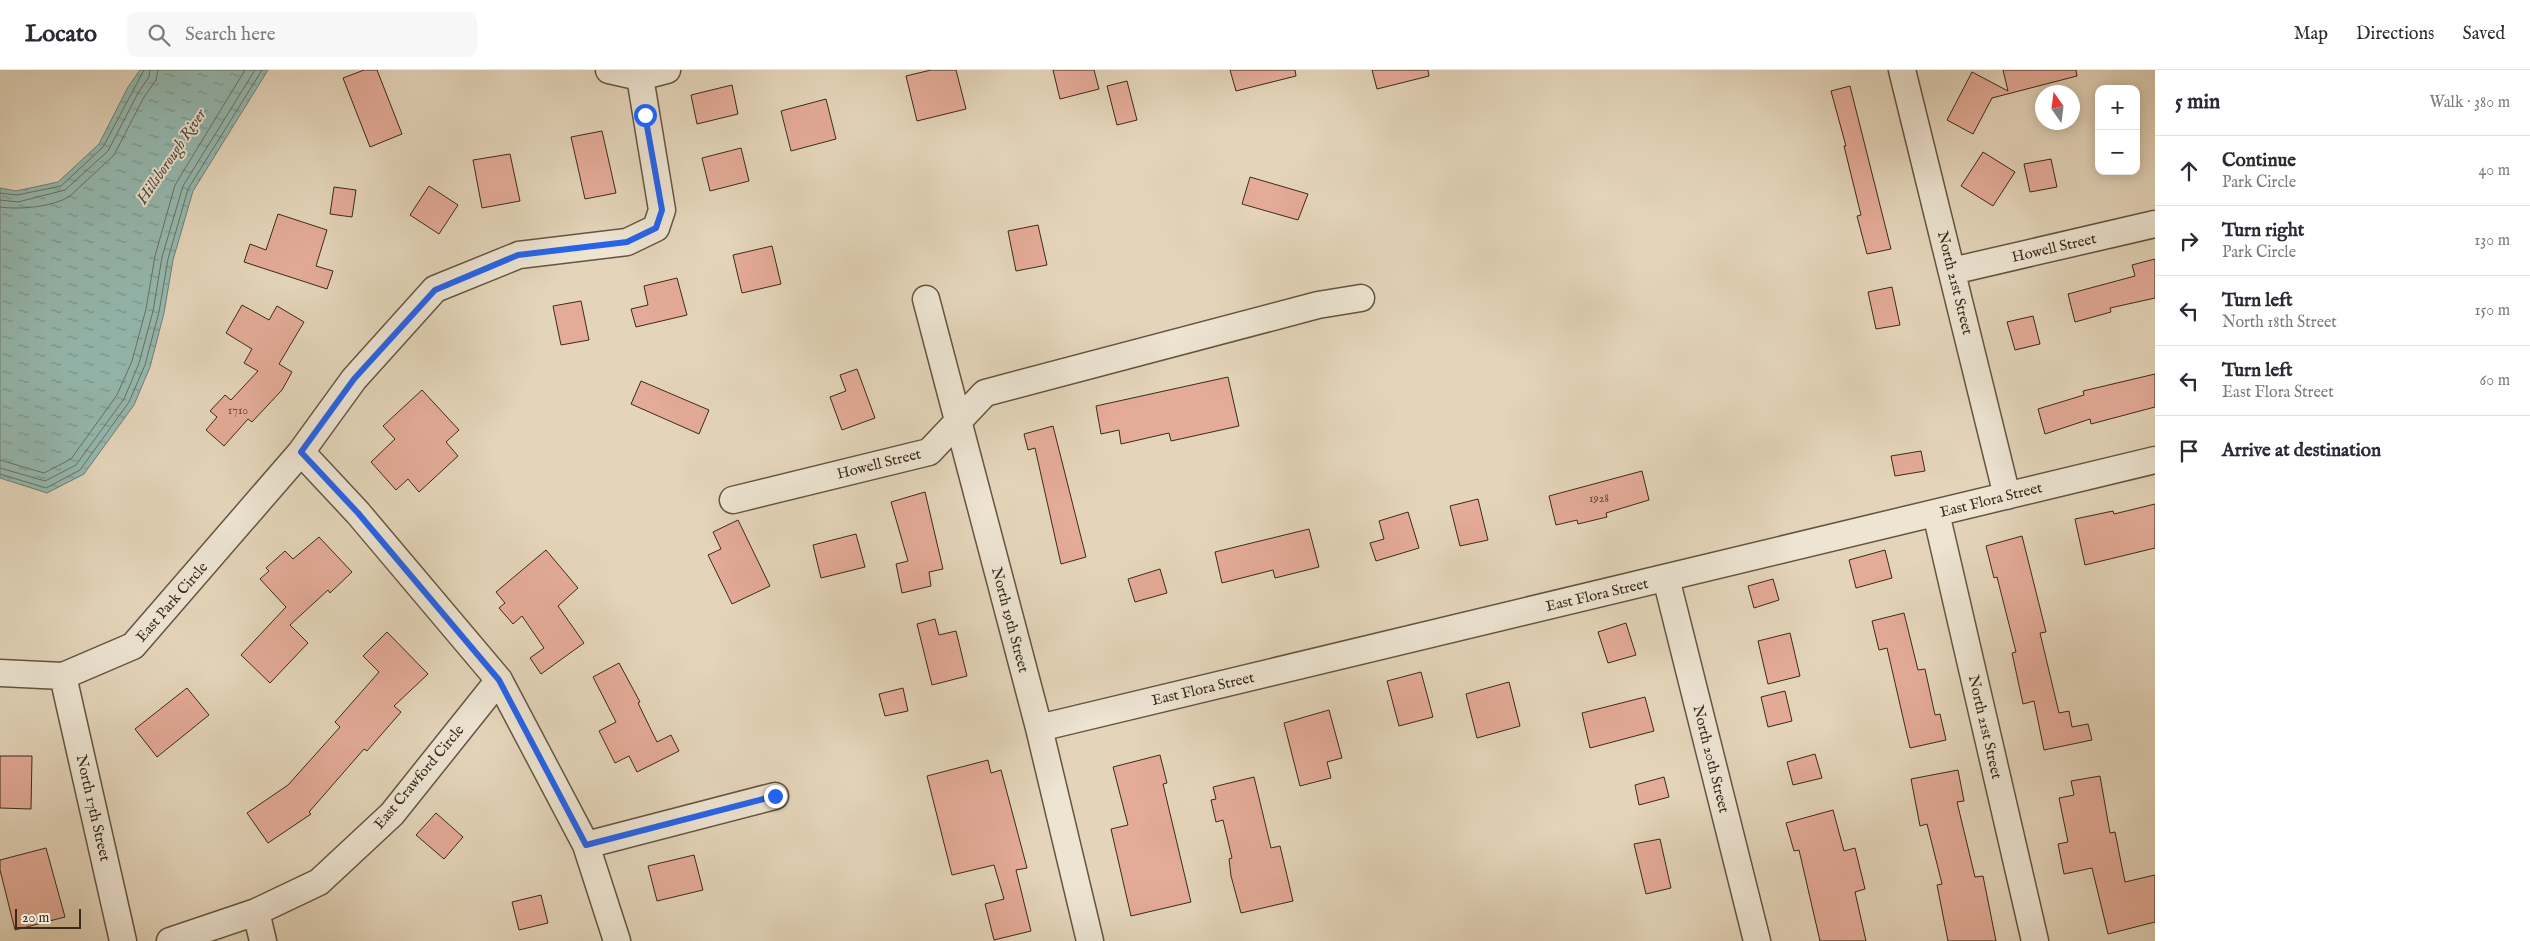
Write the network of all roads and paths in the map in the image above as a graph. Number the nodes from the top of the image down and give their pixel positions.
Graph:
1 (609, 70) edge
2 (667, 70) edge
3 (1902, 70) edge
4 (640, 77) junction
5 (2155, 224) edge
6 (1952, 271) junction
7 (1361, 298) dead end
8 (926, 299) dead end
9 (958, 423) junction
10 (301, 452) junction
11 (2155, 460) edge
12 (2007, 496) junction
13 (733, 500) dead end
14 (1936, 514) junction
15 (1666, 578) junction
16 (0, 673) edge
17 (63, 676) junction
18 (499, 680) junction
19 (1039, 728) junction
20 (775, 796) dead end
21 (586, 845) junction
22 (256, 912) junction
23 (123, 941) edge
24 (170, 941) edge
25 (263, 941) edge
26 (617, 941) edge
27 (1090, 941) edge
28 (1756, 941) edge
29 (2034, 941) edge

1 - 4 street
2 - 4 street
3 - 6 street, North 21st Street
4 - 10 street, East Park Circle
5 - 6 street, Howell Street
6 - 12 street, North 21st Street
7 - 9 street, Howell Street
8 - 9 street, North 19th Street
9 - 13 street, Howell Street
9 - 19 street, North 19th Street
10 - 17 street, East Park Circle
10 - 18 street
11 - 12 street, East Flora Street
12 - 14 street, East Flora Street
14 - 15 street, East Flora Street
14 - 29 street, North 21st Street
15 - 19 street, East Flora Street
15 - 28 street, North 20th Street
16 - 17 street, East Park Circle
17 - 23 street, North 17th Street
18 - 21 street
18 - 22 street, East Crawford Circle
19 - 27 street, North 19th Street
20 - 21 street
21 - 26 street
22 - 24 street, East Crawford Circle
22 - 25 street

